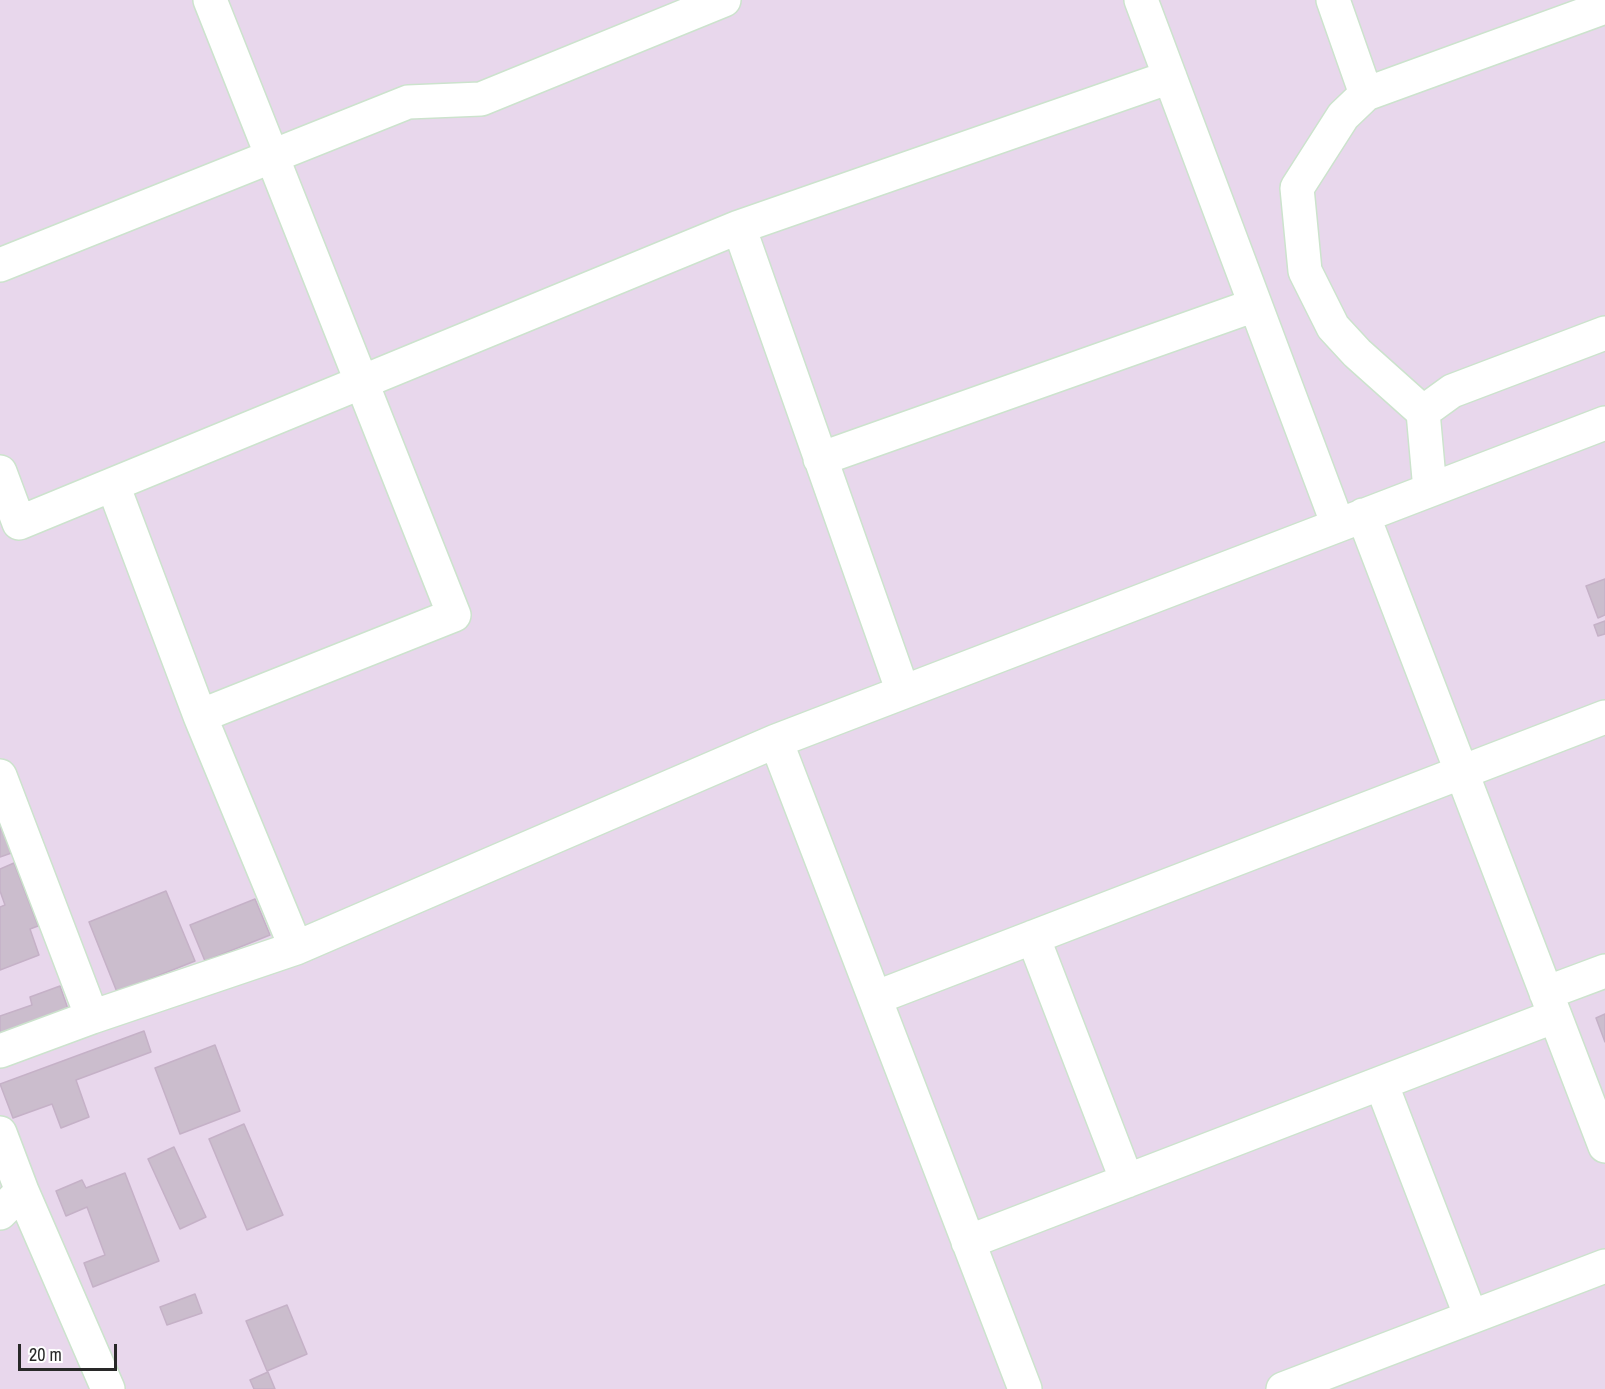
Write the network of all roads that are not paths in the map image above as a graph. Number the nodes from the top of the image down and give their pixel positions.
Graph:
1 (210, 0) edge
2 (724, 0) edge
3 (1141, 0) edge
4 (1333, 0) edge
5 (1605, 8) edge
6 (1170, 77) junction
7 (1366, 94) junction
8 (272, 156) junction
9 (739, 227) junction
10 (0, 265) edge
11 (1255, 305) junction
12 (1605, 333) edge
13 (362, 382) junction
14 (1423, 412) junction
15 (1605, 423) edge
16 (820, 459) junction
17 (0, 472) edge
18 (113, 485) junction
19 (1430, 490) junction
20 (1350, 520) junction
21 (903, 692) junction
22 (200, 716) junction
23 (1605, 717) edge
24 (776, 741) junction
25 (1462, 773) junction
26 (0, 776) edge
27 (1033, 937) junction
28 (296, 948) junction
29 (1605, 971) edge
30 (875, 998) junction
31 (1551, 1004) junction
32 (92, 1017) junction
33 (0, 1051) edge
34 (1381, 1083) junction
35 (0, 1133) edge
36 (1605, 1146) edge
37 (1127, 1181) junction
38 (11, 1202) edge
39 (968, 1242) junction
40 (1605, 1266) edge
41 (1471, 1317) junction
42 (108, 1389) edge
43 (1025, 1389) edge
44 (1283, 1389) edge

1 - 8 street
2 - 8 street
3 - 6 street
4 - 7 street
5 - 7 street
6 - 9 street
6 - 11 street
7 - 14 street
8 - 10 street
8 - 13 street
9 - 13 street
9 - 16 street
11 - 16 street
11 - 20 street
12 - 14 street
13 - 18 street
13 - 22 street
14 - 19 street
15 - 19 street
16 - 21 street
17 - 18 street
18 - 22 street
19 - 20 street
20 - 21 street
20 - 25 street
21 - 24 street
22 - 28 street
23 - 25 street
24 - 28 street
24 - 30 street
25 - 27 street
25 - 31 street
26 - 32 street
27 - 30 street
27 - 37 street
28 - 32 street
29 - 31 street
30 - 39 street
31 - 34 street
31 - 36 street
32 - 33 street
34 - 37 street
34 - 41 street
35 - 38 street
37 - 39 street
38 - 42 street
39 - 43 street
40 - 41 street
41 - 44 street

